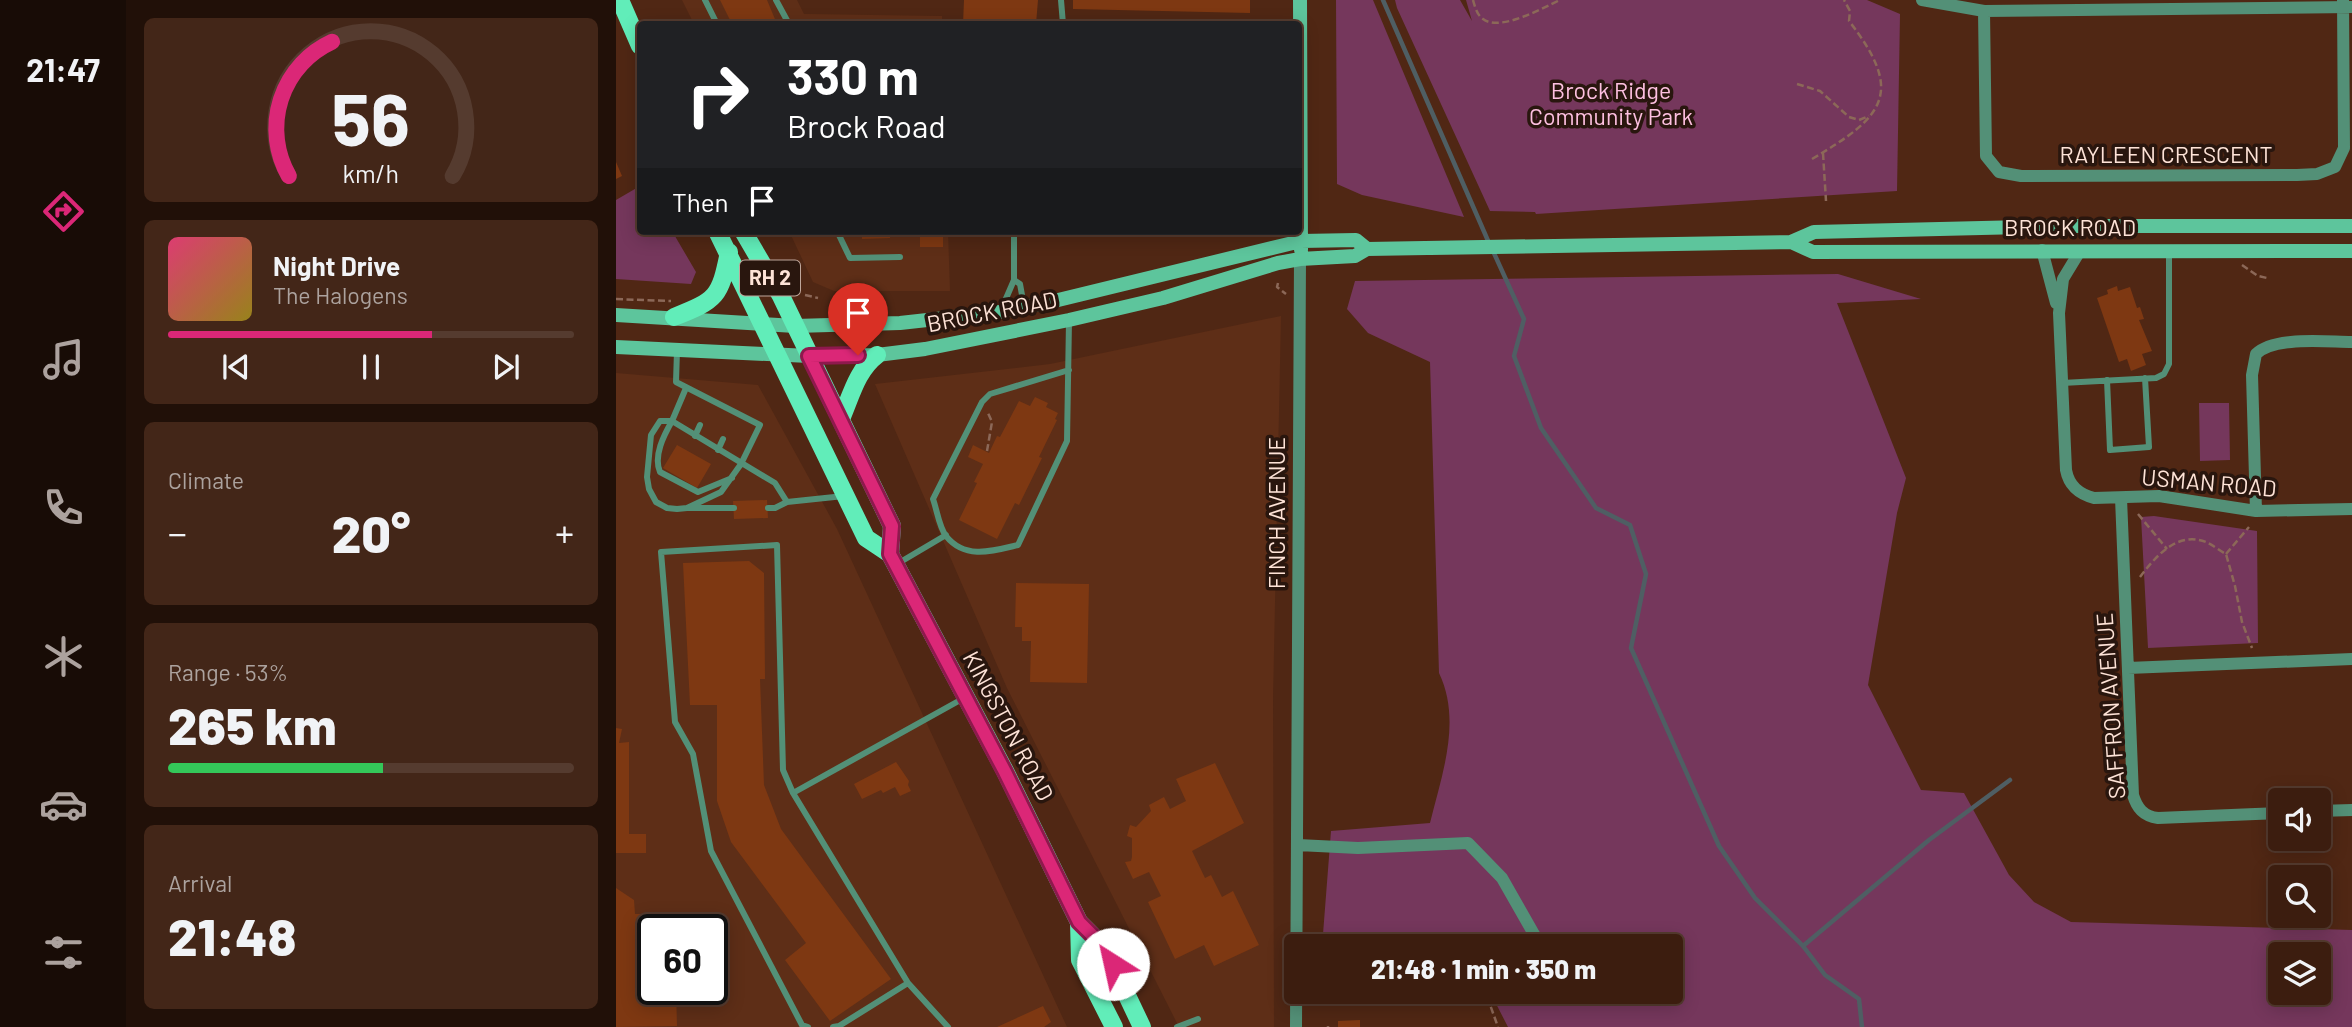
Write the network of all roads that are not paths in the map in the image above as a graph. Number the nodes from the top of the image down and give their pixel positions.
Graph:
1 (620, 0) edge
2 (705, 0) edge
3 (776, 0) edge
4 (1061, 0) edge
5 (1300, 0) edge
6 (1922, 0) edge
7 (2346, 4) edge
8 (1984, 11) junction
9 (716, 21) edge
10 (787, 21) edge
11 (1063, 21) edge
12 (1300, 21) edge
13 (637, 39) edge
14 (2070, 226) junction
15 (2352, 226) edge
16 (719, 235) edge
17 (745, 235) edge
18 (839, 235) edge
19 (1014, 235) edge
20 (1301, 235) edge
21 (1301, 241) junction
22 (1791, 242) junction
23 (1367, 248) junction
24 (2042, 250) junction
25 (2080, 251) junction
26 (2169, 251) junction
27 (2352, 251) edge
28 (729, 252) junction
29 (901, 257) dead end
30 (1300, 259) junction
31 (1014, 280) junction
32 (1025, 306) junction
33 (673, 309) junction
34 (1000, 312) junction
35 (2059, 313) junction
36 (616, 315) edge
37 (1069, 320) junction
38 (763, 324) junction
39 (794, 326) junction
40 (2352, 342) edge
41 (616, 347) edge
42 (677, 351) junction
43 (776, 355) junction
44 (877, 355) junction
45 (809, 356) junction
46 (1069, 370) junction
47 (2146, 378) junction
48 (2107, 380) junction
49 (2062, 383) junction
50 (686, 388) junction
51 (841, 419) junction
52 (672, 421) junction
53 (700, 425) dead end
54 (695, 436) junction
55 (723, 439) dead end
56 (718, 450) junction
57 (741, 464) junction
58 (732, 478) junction
59 (845, 496) junction
60 (2121, 498) junction
61 (787, 502) junction
62 (687, 508) junction
63 (734, 508) dead end
64 (768, 508) dead end
65 (2352, 509) edge
66 (2256, 511) junction
67 (946, 535) junction
68 (893, 560) junction
69 (2352, 659) edge
70 (2128, 668) junction
71 (965, 697) junction
72 (793, 793) junction
73 (2352, 810) edge
74 (2331, 811) edge
75 (2268, 813) edge
76 (1298, 845) junction
77 (1079, 922) junction
78 (1534, 934) edge
79 (908, 983) junction
80 (1198, 1018) dead end
81 (808, 1027) edge
82 (833, 1027) edge
83 (948, 1027) edge
84 (1114, 1027) edge
85 (1142, 1027) edge
86 (1177, 1027) edge
87 (1296, 1027) edge

1 - 13 main road
2 - 9 lane
3 - 10 lane
4 - 11 lane
5 - 12 main road, FINCH AVENUE
6 - 8 street
7 - 8 street
7 - 8 street, RAYLEEN CRESCENT
14 - 15 main road, BROCK ROAD
14 - 22 main road, BROCK ROAD
14 - 24 main road
16 - 28 main road, KINGSTON ROAD / RH 2
17 - 39 main road, KINGSTON ROAD / RH 2
18 - 29 lane
19 - 31 lane
20 - 21 main road, FINCH AVENUE
21 - 23 main road, BROCK ROAD
21 - 30 main road, FINCH AVENUE
21 - 32 main road, BROCK ROAD
22 - 23 main road, BROCK ROAD
22 - 24 main road, BROCK ROAD
23 - 30 main road, BROCK ROAD
24 - 25 main road, BROCK ROAD
24 - 35 street, USMAN ROAD
25 - 26 main road, BROCK ROAD
25 - 35 street, USMAN ROAD
26 - 27 main road, BROCK ROAD
26 - 47 lane
28 - 33 main road
28 - 38 main road, KINGSTON ROAD / RH 2
30 - 37 main road, BROCK ROAD
30 - 76 street, FINCH AVENUE
31 - 32 lane
31 - 34 lane
32 - 34 main road, BROCK ROAD
33 - 36 main road, BROCK ROAD
33 - 38 main road, BROCK ROAD
34 - 39 main road, BROCK ROAD
35 - 49 street, USMAN ROAD
37 - 44 main road, BROCK ROAD
37 - 46 lane
38 - 39 main road, BROCK ROAD
38 - 43 main road, KINGSTON ROAD / RH 2
39 - 45 main road, KINGSTON ROAD / RH 2
40 - 66 street
41 - 42 main road, BROCK ROAD
42 - 43 main road, BROCK ROAD
42 - 50 lane
43 - 45 main road, BROCK ROAD
43 - 59 main road, KINGSTON ROAD / RH 2
44 - 45 main road, BROCK ROAD
44 - 51 main road
45 - 51 main road, KINGSTON ROAD / RH 2
46 - 67 lane
46 - 67 lane
47 - 48 lane
47 - 48 lane
48 - 49 lane
49 - 60 street, USMAN ROAD
50 - 52 lane
50 - 57 lane
51 - 68 main road, KINGSTON ROAD / RH 2
52 - 54 lane
52 - 58 lane
52 - 62 lane
53 - 54 lane
54 - 56 lane
55 - 56 lane
56 - 57 lane
57 - 58 lane
57 - 61 lane
58 - 62 lane
59 - 61 lane
59 - 68 main road, KINGSTON ROAD
60 - 66 street, USMAN ROAD
60 - 70 street, SAFFRON AVENUE
61 - 64 lane
62 - 63 lane
65 - 66 street, USMAN ROAD
67 - 68 lane
68 - 71 main road, KINGSTON ROAD / RH 2
69 - 70 street
70 - 75 street, SAFFRON AVENUE
71 - 72 lane
71 - 77 main road, KINGSTON ROAD / RH 2
72 - 79 lane
72 - 81 lane
73 - 74 street
76 - 78 street
76 - 87 street, FINCH AVENUE
77 - 84 main road, KINGSTON ROAD / RH 2
77 - 85 main road, KINGSTON ROAD / RH 2
79 - 82 lane
79 - 83 lane
80 - 86 lane

